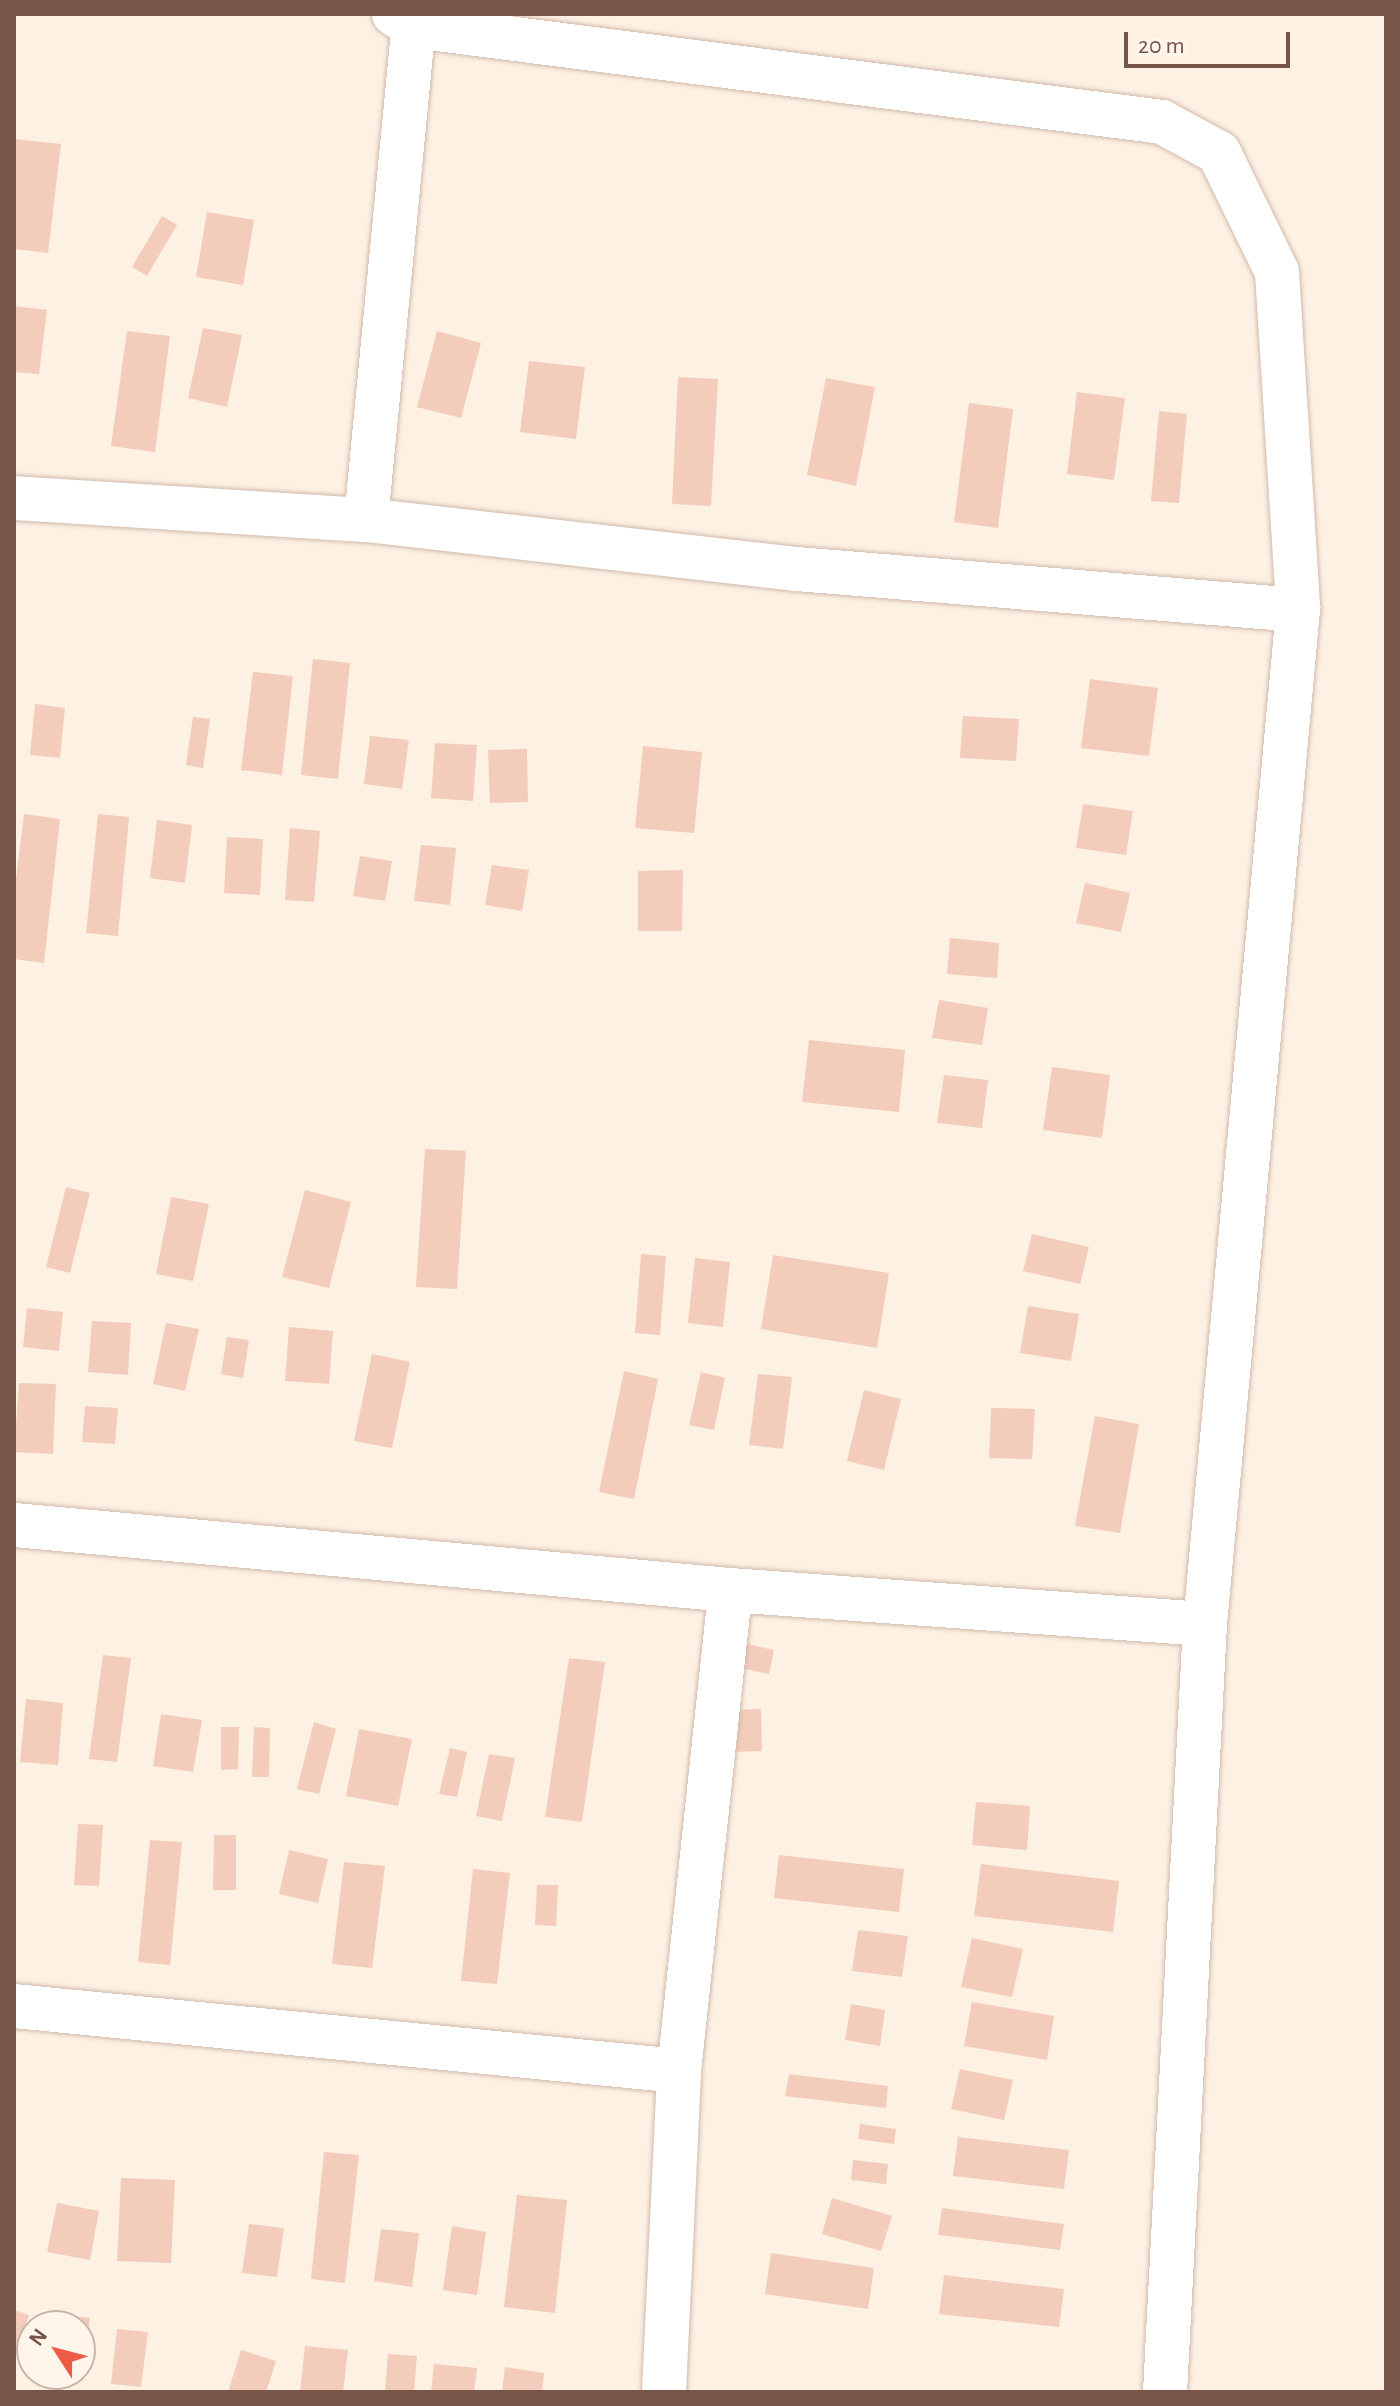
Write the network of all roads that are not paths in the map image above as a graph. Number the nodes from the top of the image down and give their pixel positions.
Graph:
1 (404, 20) edge
2 (14, 498) edge
3 (366, 520) junction
4 (1298, 610) junction
5 (14, 1525) edge
6 (730, 1590) junction
7 (1205, 1624) junction
8 (14, 2006) edge
9 (679, 2071) junction
10 (664, 2392) edge
11 (1165, 2392) edge

1 - 3 street
1 - 4 street
2 - 3 street
3 - 4 street
4 - 7 street
5 - 6 street
6 - 7 street
6 - 9 street
7 - 11 street
8 - 9 street
9 - 10 street

